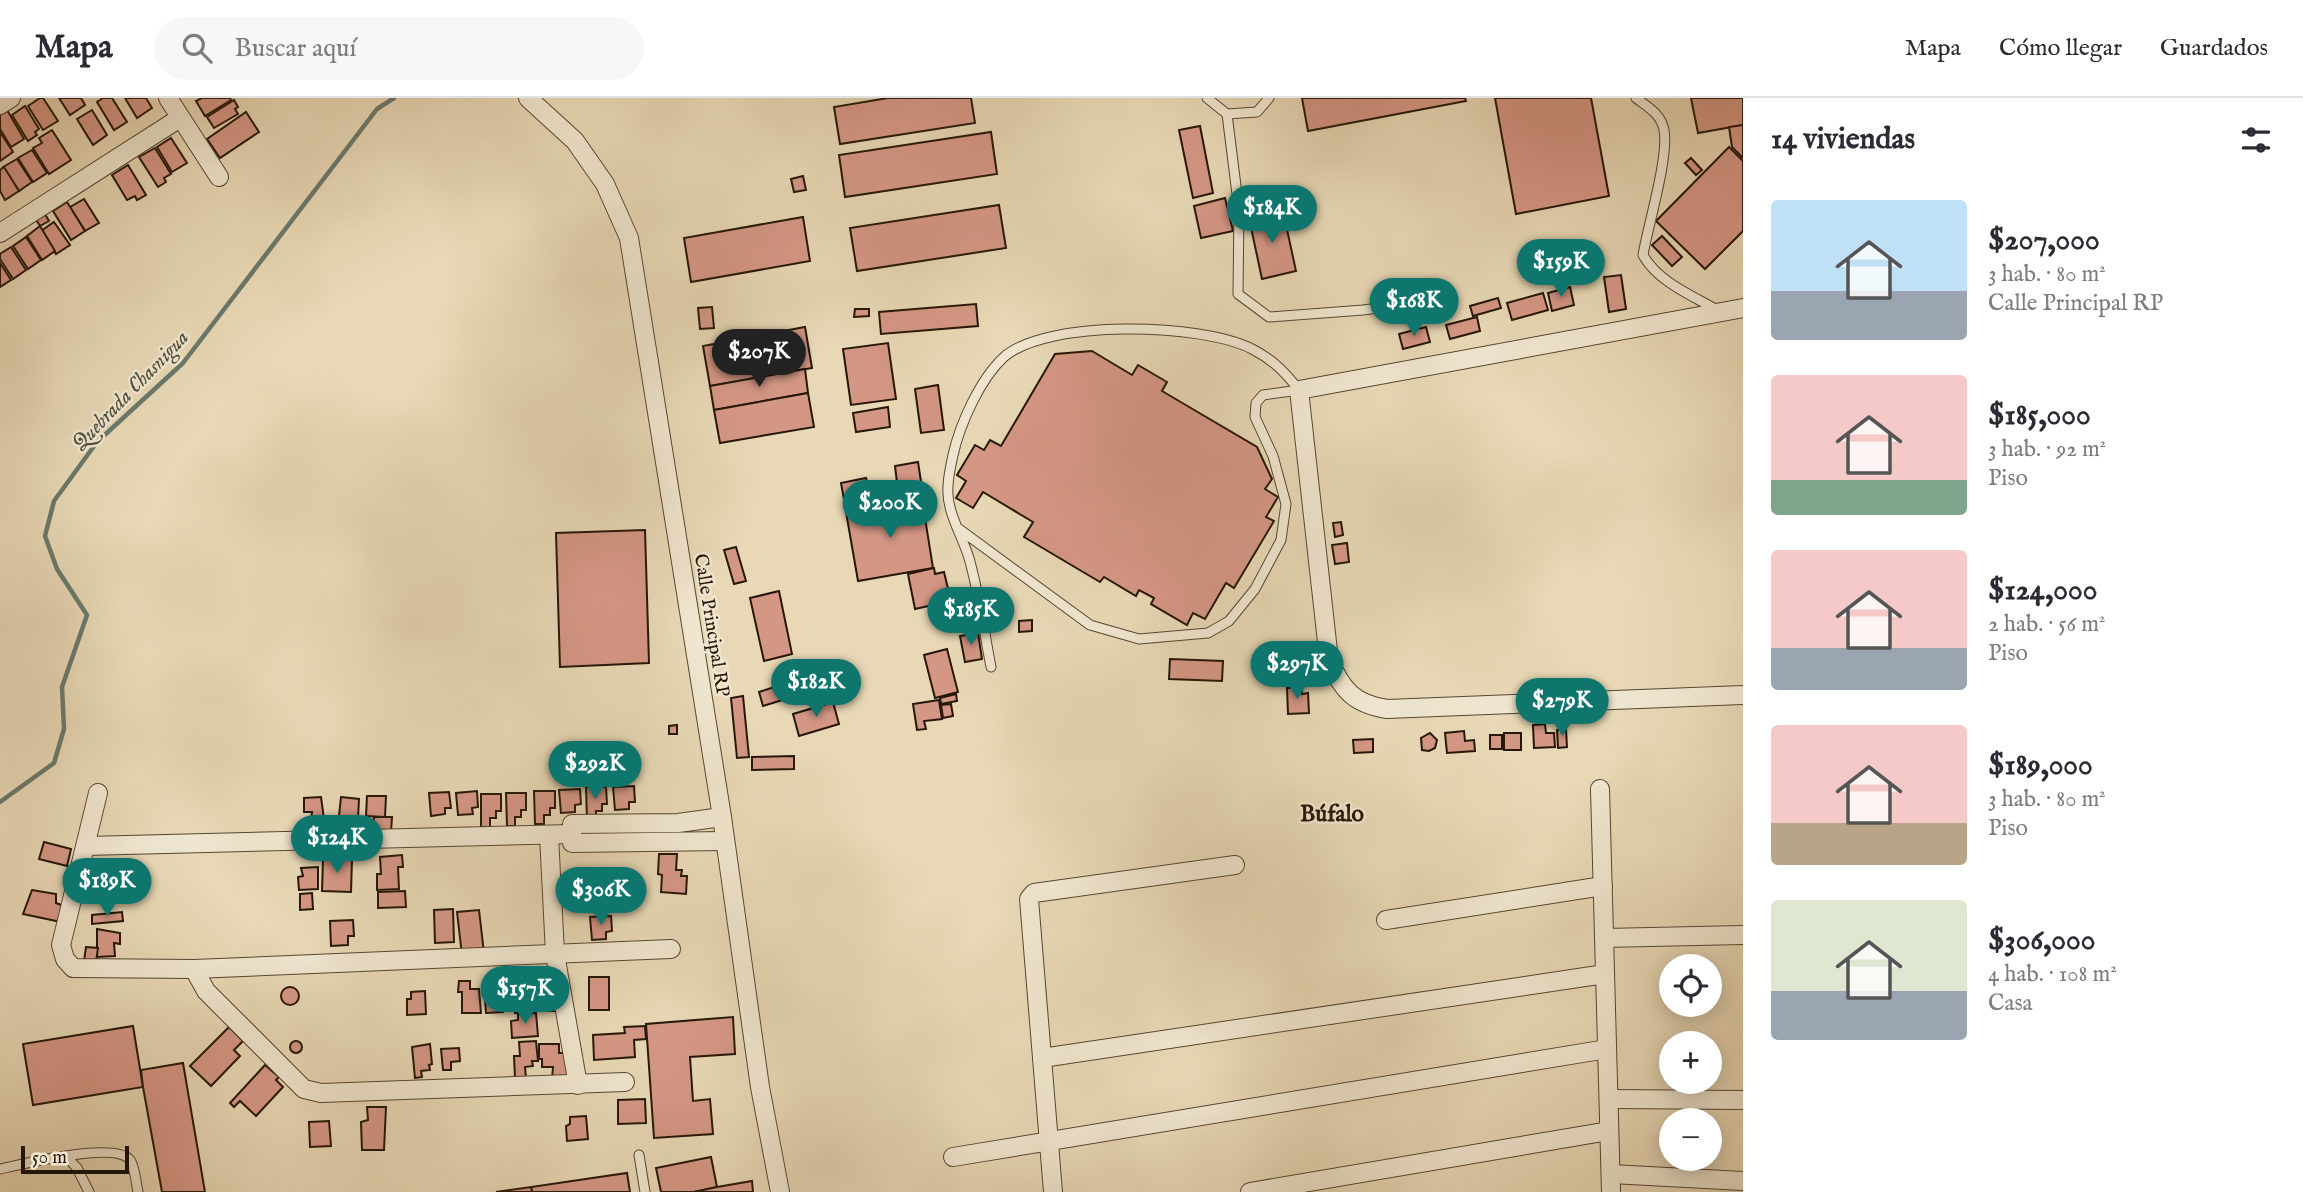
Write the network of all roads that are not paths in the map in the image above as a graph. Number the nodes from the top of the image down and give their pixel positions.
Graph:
1 (11, 98) edge
2 (168, 98) edge
3 (528, 98) edge
4 (1207, 98) edge
5 (1269, 98) edge
6 (1636, 98) edge
7 (0, 105) edge
8 (1227, 114) junction
9 (180, 118) junction
10 (219, 177) dead end
11 (0, 233) edge
12 (1449, 299) dead end
13 (1743, 308) edge
14 (1721, 312) junction
15 (1298, 390) junction
16 (959, 529) junction
17 (991, 667) dead end
18 (1743, 695) edge
19 (1600, 789) dead end
20 (98, 793) dead end
21 (722, 817) junction
22 (572, 834) junction
23 (549, 835) junction
24 (725, 841) junction
25 (86, 846) junction
26 (1235, 865) dead end
27 (1603, 886) junction
28 (1386, 920) dead end
29 (1743, 935) edge
30 (1604, 938) junction
31 (671, 949) dead end
32 (555, 954) junction
33 (194, 969) junction
34 (1605, 974) junction
35 (1607, 1049) junction
36 (1042, 1058) junction
37 (625, 1082) dead end
38 (578, 1084) junction
39 (1609, 1099) junction
40 (1743, 1100) edge
41 (1609, 1131) junction
42 (1049, 1142) junction
43 (639, 1155) dead end
44 (66, 1156) junction
45 (953, 1157) dead end
46 (0, 1169) edge
47 (1743, 1181) edge
48 (1611, 1183) edge
49 (89, 1192) edge
50 (138, 1192) edge
51 (645, 1192) edge
52 (780, 1192) edge
53 (1053, 1192) edge
54 (1250, 1192) edge

1 - 7 street
2 - 9 street
3 - 21 street, Calle Principal RP
4 - 8 lane
5 - 8 lane
6 - 14 lane
8 - 12 lane
9 - 10 street
9 - 11 street
13 - 14 street
14 - 15 street
15 - 16 lane
15 - 16 lane
15 - 18 street
16 - 17 lane
19 - 27 street
20 - 25 street
21 - 22 street
21 - 24 street, Calle Principal RP
22 - 23 street
22 - 24 street
23 - 25 street
23 - 32 street
24 - 52 street, Calle Principal RP
25 - 33 street
26 - 36 street
27 - 28 street
27 - 30 street
29 - 30 street
30 - 34 street
31 - 32 street
32 - 33 street
32 - 38 street
33 - 38 street
34 - 35 street
34 - 36 street
35 - 39 street
35 - 42 street
36 - 42 street
37 - 38 street
39 - 40 street
39 - 41 street
41 - 48 street
41 - 54 street
42 - 45 street
42 - 53 street
43 - 51 lane
44 - 46 lane
44 - 49 lane
44 - 50 lane
47 - 48 street

